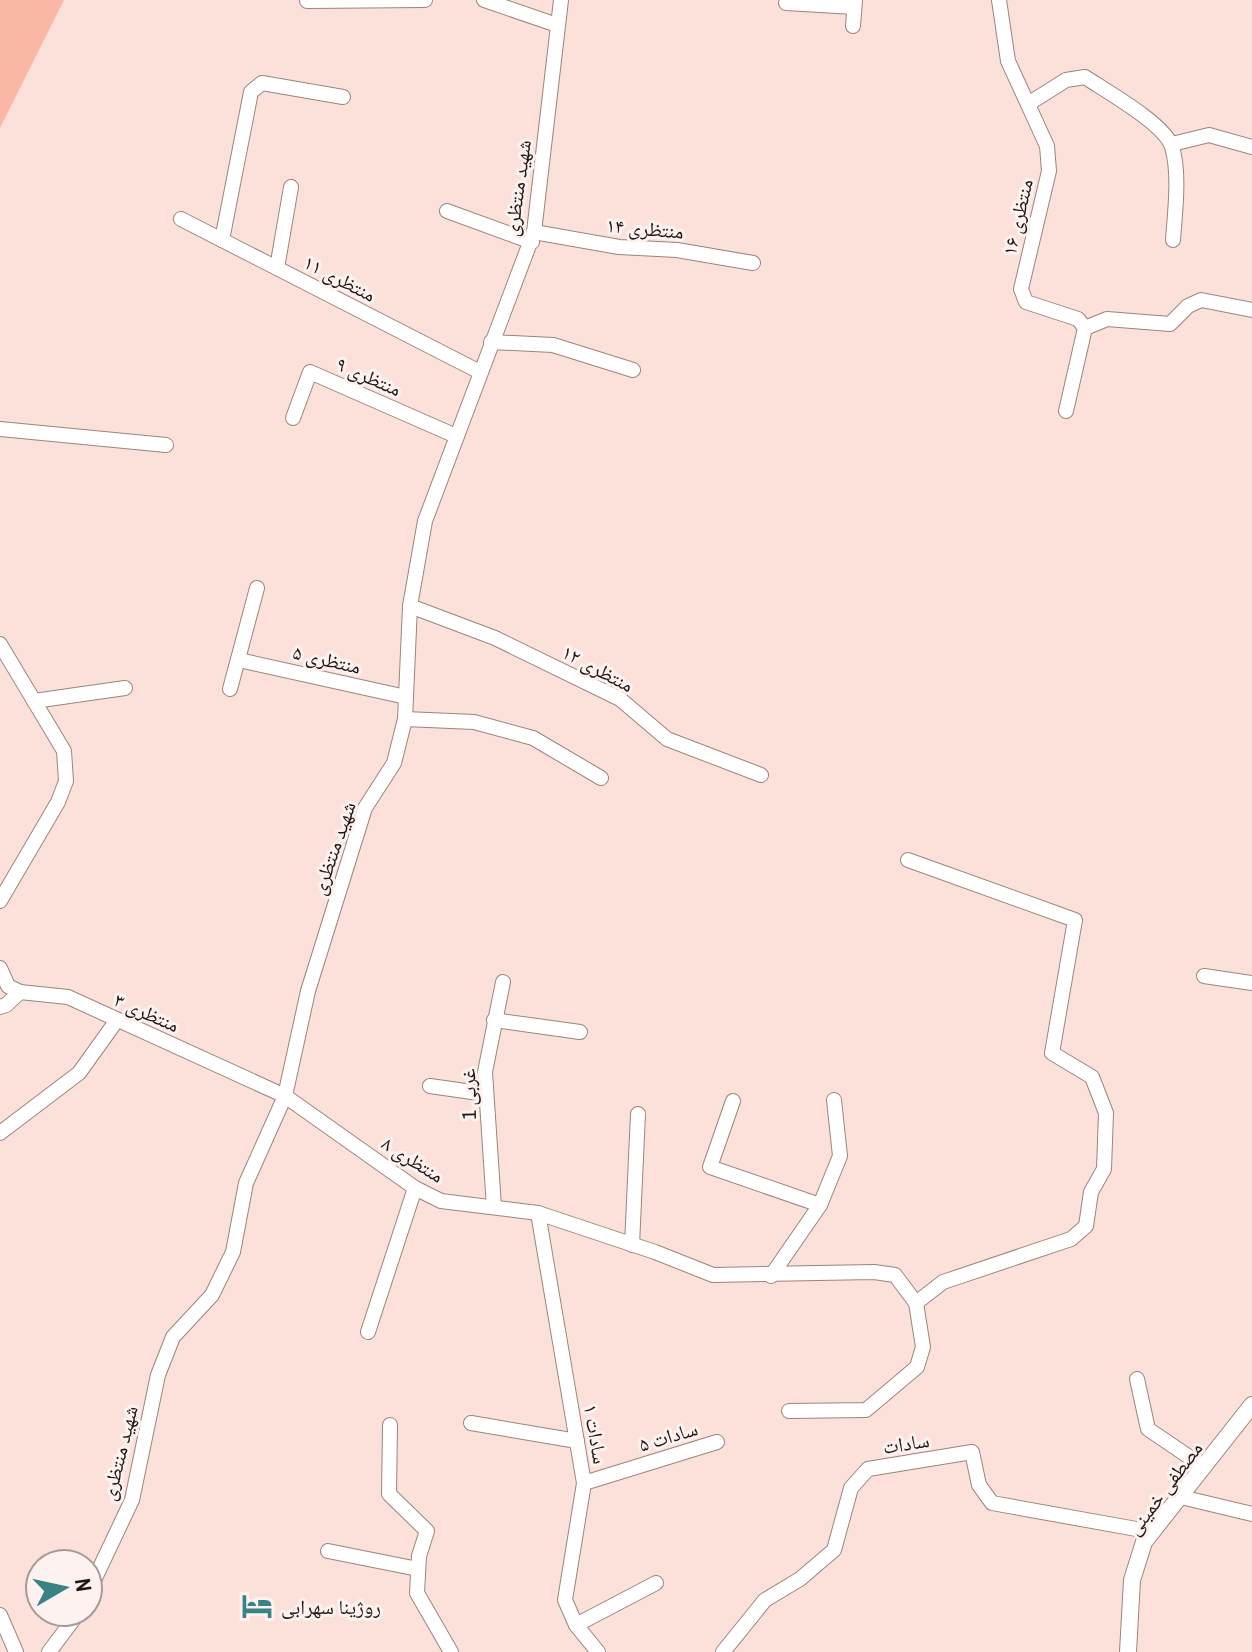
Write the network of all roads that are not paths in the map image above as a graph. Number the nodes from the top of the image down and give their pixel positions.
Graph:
1 (425, 0) edge
2 (484, 0) edge
3 (561, 0) edge
4 (999, 0) edge
5 (307, 1) edge
6 (786, 3) dead end
7 (855, 4) edge
8 (557, 25) junction
9 (853, 26) dead end
10 (343, 97) dead end
11 (1028, 104) junction
12 (1172, 144) junction
13 (1252, 147) edge
14 (291, 187) dead end
15 (447, 211) dead end
16 (181, 219) dead end
17 (533, 237) junction
18 (222, 240) junction
19 (1173, 240) dead end
20 (753, 263) dead end
21 (277, 268) junction
22 (1252, 310) edge
23 (1085, 328) junction
24 (491, 342) junction
25 (633, 370) dead end
26 (480, 372) junction
27 (1066, 411) dead end
28 (293, 418) dead end
29 (0, 429) edge
30 (456, 436) junction
31 (166, 445) dead end
32 (257, 588) dead end
33 (410, 606) junction
34 (0, 644) edge
35 (239, 660) junction
36 (125, 688) dead end
37 (230, 689) dead end
38 (406, 697) junction
39 (34, 701) junction
40 (405, 719) junction
41 (761, 775) dead end
42 (601, 778) dead end
43 (908, 860) dead end
44 (0, 901) edge
45 (0, 968) edge
46 (1204, 976) dead end
47 (503, 982) dead end
48 (1252, 983) edge
49 (20, 992) junction
50 (0, 1007) edge
51 (117, 1020) junction
52 (494, 1020) junction
53 (580, 1032) dead end
54 (430, 1086) dead end
55 (486, 1094) junction
56 (285, 1096) junction
57 (834, 1100) dead end
58 (733, 1101) dead end
59 (638, 1114) dead end
60 (0, 1133) edge
61 (415, 1188) junction
62 (820, 1205) junction
63 (494, 1207) junction
64 (538, 1213) junction
65 (632, 1245) junction
66 (771, 1276) junction
67 (916, 1303) junction
68 (368, 1332) dead end
69 (1137, 1379) dead end
70 (1252, 1405) edge
71 (789, 1411) dead end
72 (471, 1423) dead end
73 (390, 1425) dead end
74 (577, 1441) junction
75 (717, 1442) dead end
76 (1204, 1467) junction
77 (584, 1483) junction
78 (1181, 1497) junction
79 (1252, 1514) edge
80 (1153, 1532) junction
81 (328, 1551) dead end
82 (104, 1559) edge
83 (418, 1569) junction
84 (656, 1583) dead end
85 (0, 1615) edge
86 (576, 1625) junction
87 (67, 1628) edge
88 (16, 1652) edge
89 (49, 1652) edge
90 (451, 1652) edge
91 (598, 1652) edge
92 (723, 1652) edge
93 (1128, 1652) edge

1 - 5 street
2 - 8 street
3 - 8 street, شهید منتظری
4 - 11 street, منتظری ۱۶
6 - 7 street
7 - 9 street
8 - 17 street, شهید منتظری
10 - 18 street
11 - 12 street
11 - 23 street, منتظری ۱۶
12 - 13 street
12 - 19 street
14 - 21 street
15 - 17 street, منتظری ۱۴
16 - 18 street, منتظری ۱۱
17 - 20 street, منتظری ۱۴
17 - 24 street, شهید منتظری
18 - 21 street, منتظری ۱۱
21 - 26 street, منتظری ۱۱
22 - 23 street
23 - 27 street
24 - 25 street
24 - 26 street, شهید منتظری
26 - 30 street, شهید منتظری
28 - 30 street, منتظری ۹
29 - 31 street
30 - 33 street, شهید منتظری
32 - 35 street
33 - 38 street, شهید منتظری
33 - 41 street, منتظری ۱۲
34 - 39 street
35 - 37 street
35 - 38 street, منتظری ۵
36 - 39 street
38 - 40 street, شهید منتظری
39 - 44 street
40 - 42 street
40 - 56 street, شهید منتظری
43 - 67 street
45 - 49 street
46 - 48 street
47 - 52 street, غربی 1
49 - 50 street
49 - 51 street, منتظری ۳
51 - 56 street, منتظری ۳
51 - 60 street
52 - 53 street
52 - 55 street, غربی 1
54 - 55 street
55 - 63 street, غربی 1
56 - 61 street, منتظری ۸
56 - 82 street, شهید منتظری
57 - 62 street
58 - 62 street
59 - 65 street
61 - 63 street, منتظری ۸
61 - 68 street
62 - 66 street
63 - 64 street, منتظری ۸
64 - 65 street, منتظری ۸
64 - 74 street, سادات ۱
65 - 66 street, منتظری ۸
66 - 67 street, منتظری ۸
67 - 71 street
69 - 76 street
70 - 76 street, مصطفی خمینی
72 - 74 street
73 - 83 street
74 - 77 street, سادات ۱
75 - 77 street, سادات ۵
76 - 78 street, مصطفی خمینی
77 - 86 street, سادات ۱
78 - 79 street
78 - 80 street, مصطفی خمینی
80 - 92 street, سادات
80 - 93 street, مصطفی خمینی
81 - 83 street
83 - 90 street
84 - 86 street
85 - 88 street
86 - 91 street, سادات ۱
87 - 89 street

